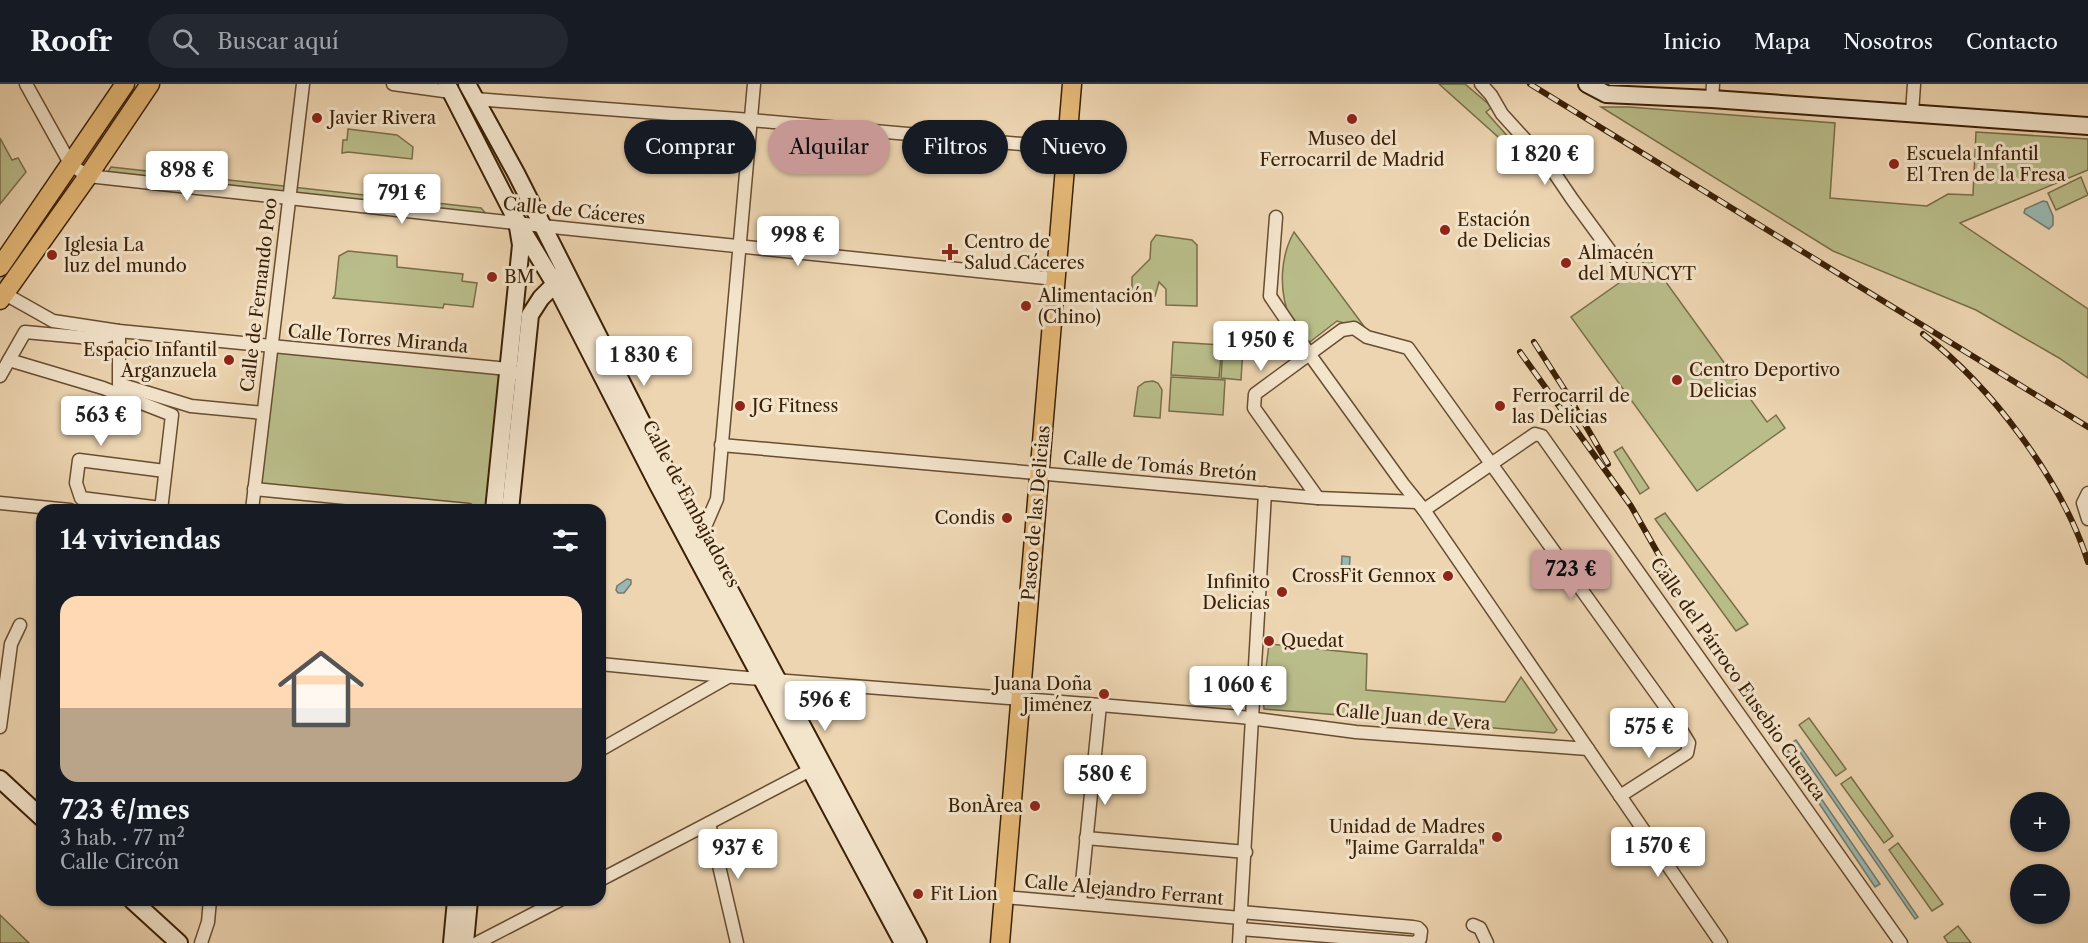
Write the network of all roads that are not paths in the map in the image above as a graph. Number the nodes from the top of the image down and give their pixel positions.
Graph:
1 (26, 84) edge
2 (125, 84) edge
3 (150, 84) edge
4 (303, 84) edge
5 (393, 84) edge
6 (467, 84) edge
7 (754, 84) edge
8 (1072, 84) edge
9 (1481, 84) edge
10 (1587, 84) edge
11 (1914, 84) edge
12 (449, 88) edge
13 (1713, 92) edge
14 (475, 99) junction
15 (1912, 113) junction
16 (751, 120) joint
17 (756, 120) edge
18 (1069, 120) edge
19 (2088, 126) edge
20 (1020, 144) edge
21 (71, 165) junction
22 (746, 174) edge
23 (1064, 174) edge
24 (88, 176) junction
25 (289, 198) junction
26 (1276, 217) dead end
27 (518, 223) junction
28 (543, 226) junction
29 (740, 246) junction
30 (556, 254) junction
31 (0, 267) edge
32 (1627, 274) dead end
33 (1055, 279) junction
34 (555, 284) junction
35 (2, 297) edge
36 (119, 331) junction
37 (271, 347) junction
38 (1310, 355) junction
39 (9, 360) junction
40 (508, 369) junction
41 (0, 376) edge
42 (523, 379) junction
43 (263, 412) junction
44 (721, 445) junction
45 (1491, 465) junction
46 (165, 471) junction
47 (1039, 474) junction
48 (254, 489) junction
49 (1265, 493) junction
50 (2088, 493) edge
51 (1318, 498) junction
52 (0, 503) edge
53 (125, 504) edge
54 (162, 504) edge
55 (253, 504) edge
56 (407, 504) edge
57 (505, 504) edge
58 (506, 504) edge
59 (1421, 506) junction
60 (36, 507) edge
61 (2088, 519) edge
62 (701, 536) junction
63 (20, 625) dead end
64 (606, 665) edge
65 (728, 677) junction
66 (771, 680) junction
67 (1020, 699) junction
68 (1100, 705) junction
69 (1253, 719) junction
70 (0, 727) edge
71 (606, 747) edge
72 (1588, 749) junction
73 (816, 766) junction
74 (0, 779) edge
75 (1620, 796) junction
76 (36, 812) edge
77 (709, 823) junction
78 (1086, 838) junction
79 (1246, 852) junction
80 (606, 877) edge
81 (1004, 897) junction
82 (1080, 903) junction
83 (139, 906) edge
84 (209, 906) edge
85 (455, 906) edge
86 (468, 906) edge
87 (548, 906) edge
88 (1241, 920) junction
89 (1473, 924) dead end
90 (179, 943) edge
91 (201, 943) edge
92 (452, 943) edge
93 (465, 943) edge
94 (477, 943) edge
95 (737, 943) edge
96 (903, 943) edge
97 (918, 943) edge
98 (1000, 943) edge
99 (1239, 943) edge
100 (1487, 943) edge
101 (1721, 943) edge
102 (1901, 943) edge

1 - 21 street
2 - 21 main road
3 - 24 main road
4 - 25 street, Calle de Fernando Poo
5 - 12 street
6 - 14 main road, Calle de Embajadores
7 - 16 street
8 - 18 main road, Paseo de las Delicias
9 - 32 street
10 - 13 main road
11 - 15 street
12 - 27 main road, Calle de Embajadores
13 - 15 main road
14 - 16 street
14 - 28 main road, Calle de Embajadores
15 - 19 main road
17 - 20 street
21 - 24 street
21 - 31 main road
22 - 29 street
23 - 33 main road, Paseo de las Delicias
24 - 25 street, Calle de Cáceres
24 - 35 main road
25 - 27 street, Calle de Cáceres
25 - 37 street, Calle de Fernando Poo
26 - 38 street
27 - 28 street, Calle de Cáceres
27 - 34 main road, Calle de Embajadores
27 - 40 main road
28 - 29 street, Calle de Cáceres
28 - 30 main road, Calle de Embajadores
29 - 33 street, Calle de Cáceres
29 - 44 street
30 - 34 main road
30 - 62 main road, Calle de Embajadores
33 - 47 main road, Paseo de las Delicias
34 - 42 main road
34 - 66 main road, Calle de Embajadores
35 - 36 street, Calle Torres Miranda
36 - 37 street, Calle Torres Miranda
36 - 39 street
36 - 43 street
37 - 40 street, Calle Torres Miranda
37 - 43 street, Calle de Fernando Poo
38 - 45 street
38 - 51 street
38 - 59 street
39 - 41 street
39 - 46 street
40 - 42 street, Calle Torres Miranda
40 - 57 main road
42 - 58 main road
43 - 48 street, Calle de Fernando Poo
44 - 47 street, Calle de Tomás Bretón
44 - 62 street
45 - 59 street, Calle del Párroco Eusebio Cuenca
45 - 75 street
45 - 102 street, Calle del Párroco Eusebio Cuenca
46 - 53 street
46 - 54 street
47 - 49 street, Calle de Tomás Bretón
47 - 67 main road, Paseo de las Delicias
48 - 55 street, Calle de Fernando Poo
48 - 56 street
49 - 51 street, Calle de Tomás Bretón
49 - 69 street
50 - 61 street
51 - 59 street, Calle de Tomás Bretón
52 - 60 street
59 - 72 street
62 - 66 main road, Calle de Embajadores
63 - 70 street
64 - 65 street, Calle Juan de Vera
65 - 66 street, Calle Juan de Vera
65 - 71 street
66 - 67 street, Calle Juan de Vera
66 - 73 main road, Calle de Embajadores
67 - 68 street, Calle Juan de Vera
67 - 81 main road, Paseo de las Delicias
68 - 69 street, Calle Juan de Vera
68 - 78 street
69 - 72 street, Calle Juan de Vera
69 - 79 street
72 - 75 street
73 - 77 street
73 - 96 main road, Calle de Embajadores
73 - 97 main road, Calle de Embajadores
74 - 76 main road
75 - 101 street
77 - 80 street
77 - 95 street
78 - 79 street
78 - 82 street
79 - 88 street
81 - 82 street, Calle Alejandro Ferrant
81 - 98 main road, Paseo de las Delicias
82 - 88 street, Calle Alejandro Ferrant
83 - 90 main road
84 - 91 street
85 - 92 main road
86 - 93 main road
87 - 94 street
88 - 88 street, Calle Alejandro Ferrant
88 - 99 street
89 - 100 street

